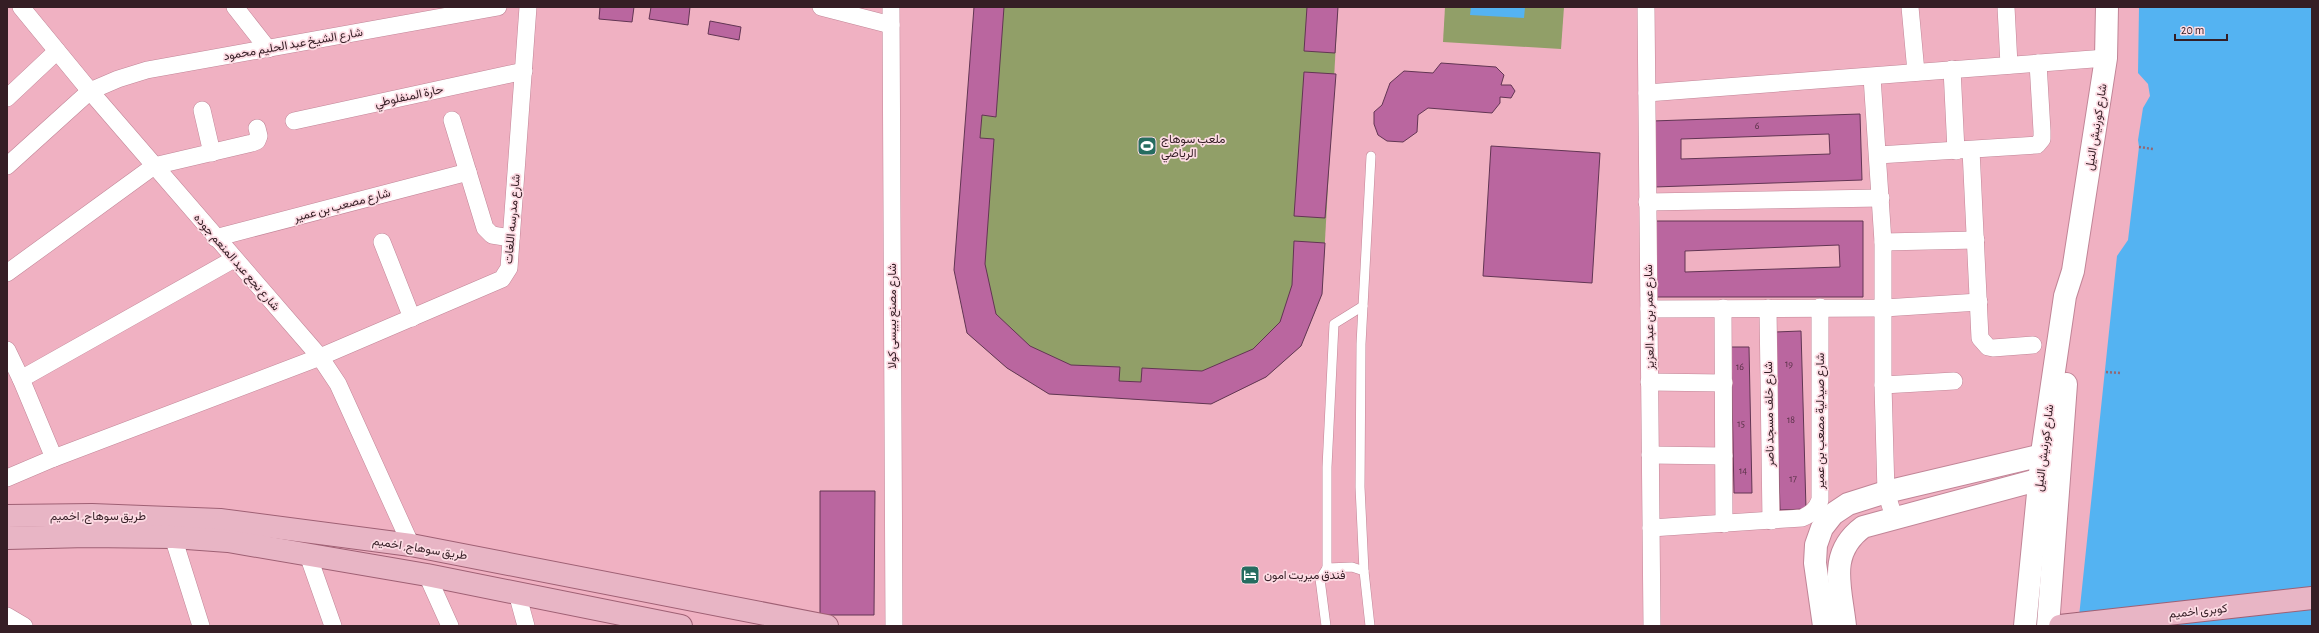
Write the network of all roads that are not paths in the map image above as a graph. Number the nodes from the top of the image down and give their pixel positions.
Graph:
1 (11, 7) edge
2 (21, 7) edge
3 (235, 7) edge
4 (498, 7) edge
5 (528, 7) edge
6 (821, 7) edge
7 (891, 7) edge
8 (1646, 7) edge
9 (1910, 7) edge
10 (2006, 7) edge
11 (2107, 7) edge
12 (7, 10) edge
13 (891, 25) junction
14 (268, 49) junction
15 (57, 51) junction
16 (2106, 58) junction
17 (2038, 63) junction
18 (2009, 65) junction
19 (1952, 69) junction
20 (524, 70) junction
21 (1916, 72) junction
22 (1872, 77) junction
23 (90, 91) junction
24 (1647, 93) junction
25 (7, 98) edge
26 (202, 110) dead end
27 (452, 120) dead end
28 (294, 121) dead end
29 (257, 128) dead end
30 (1964, 150) junction
31 (212, 153) junction
32 (1878, 155) junction
33 (1371, 156) dead end
34 (7, 166) edge
35 (154, 166) junction
36 (468, 172) junction
37 (1881, 198) junction
38 (1648, 202) junction
39 (216, 238) junction
40 (511, 238) junction
41 (1976, 240) junction
42 (382, 242) dead end
43 (1883, 242) junction
44 (234, 259) junction
45 (7, 273) edge
46 (1979, 302) junction
47 (1363, 306) junction
48 (1820, 307) junction
49 (1723, 308) junction
50 (1768, 308) junction
51 (1884, 308) junction
52 (1648, 309) junction
53 (412, 318) junction
54 (2033, 345) dead end
55 (7, 350) edge
56 (320, 357) junction
57 (21, 379) junction
58 (1954, 381) dead end
59 (1649, 382) junction
60 (1724, 383) junction
61 (1883, 385) junction
62 (2051, 452) junction
63 (1650, 455) junction
64 (1724, 456) junction
65 (54, 458) junction
66 (2049, 476) junction
67 (7, 478) edge
68 (1886, 492) junction
69 (7, 516) edge
70 (1894, 517) junction
71 (1771, 521) junction
72 (1724, 524) junction
73 (1651, 528) junction
74 (173, 537) junction
75 (7, 538) edge
76 (411, 545) junction
77 (308, 555) junction
78 (1327, 568) junction
79 (1364, 571) junction
80 (427, 575) junction
81 (517, 593) junction
82 (2312, 598) edge
83 (2312, 612) edge
84 (7, 616) edge
85 (24, 626) edge
86 (201, 626) edge
87 (333, 626) edge
88 (450, 626) edge
89 (526, 626) edge
90 (679, 626) edge
91 (827, 626) edge
92 (894, 626) edge
93 (1326, 626) edge
94 (1370, 626) edge
95 (1652, 626) edge
96 (1824, 626) edge
97 (1845, 626) edge
98 (2025, 626) edge
99 (2048, 626) edge
100 (2060, 626) edge
101 (2187, 626) edge

1 - 12 street
2 - 15 street, شارع نجع عبد المنعم جوده
3 - 14 street
4 - 14 street, شارع الشيخ عبد الحليم محمود
5 - 20 street, شارع مدرسه اللغات
6 - 13 street
7 - 13 street, شارع مصنع بيبسى كولا
8 - 24 street, شارع عمر بن عبد العزيز
9 - 21 street
10 - 18 street
11 - 16 main road, شارع كورنيش النيل
13 - 92 street, شارع مصنع بيبسى كولا
14 - 23 street, شارع الشيخ عبد الحليم محمود
15 - 23 street, شارع نجع عبد المنعم جوده
15 - 25 street
16 - 17 street
16 - 62 main road, شارع كورنيش النيل
17 - 18 street
17 - 30 street
18 - 19 street
19 - 21 street
19 - 30 street
20 - 28 street, حارة المنفلوطي
20 - 40 street, شارع مدرسه اللغات
21 - 22 street
22 - 24 street
22 - 32 street
23 - 34 street, شارع الشيخ عبد الحليم محمود
23 - 35 street, شارع نجع عبد المنعم جوده
24 - 38 street, شارع عمر بن عبد العزيز
26 - 31 street
27 - 36 street
29 - 31 street
30 - 32 street
30 - 41 street
31 - 35 street
32 - 37 street
33 - 47 lane
35 - 39 street, شارع نجع عبد المنعم جوده
35 - 45 street
36 - 39 street, شارع مصعب بن عمير
36 - 40 street
37 - 38 street
37 - 43 street
38 - 52 street, شارع عمر بن عبد العزيز
39 - 44 street, شارع نجع عبد المنعم جوده
40 - 53 street, شارع مدرسه اللغات
41 - 43 street
41 - 46 street
42 - 53 street
43 - 51 street
44 - 56 street, شارع نجع عبد المنعم جوده
44 - 57 street
46 - 51 street
46 - 54 street
47 - 78 lane
47 - 79 lane
48 - 50 street
48 - 51 street
48 - 71 street, شارع صيدلية مصعب بن عمير
49 - 50 street
49 - 52 street
49 - 60 street
50 - 71 street, شارع خلف مسجد ناصر
51 - 61 street
52 - 59 street, شارع عمر بن عبد العزيز
53 - 56 street, شارع مدرسه اللغات
55 - 57 street
56 - 65 street, شارع مدرسه اللغات
56 - 76 street, شارع نجع عبد المنعم جوده
57 - 65 street
58 - 61 street
59 - 60 street
59 - 63 street, شارع عمر بن عبد العزيز
60 - 64 street
61 - 68 street
62 - 66 main road, شارع كورنيش النيل
62 - 68 main road
63 - 64 street
63 - 73 street, شارع عمر بن عبد العزيز
64 - 72 street
65 - 67 street, شارع مدرسه اللغات
66 - 70 main road
66 - 98 main road, شارع كورنيش النيل
66 - 99 main road, شارع كورنيش النيل
68 - 70 street
68 - 96 main road
69 - 76 main road, طريق سوهاج, اخميم
70 - 97 main road
71 - 72 street, شارع صيدلية مصعب بن عمير
72 - 73 street, شارع صيدلية مصعب بن عمير
73 - 95 street, شارع عمر بن عبد العزيز
74 - 75 main road, طريق سوهاج, اخميم
74 - 77 main road, طريق سوهاج, اخميم
74 - 86 street
76 - 91 main road, طريق سوهاج, اخميم
77 - 80 main road, طريق سوهاج, اخميم
77 - 87 street
78 - 79 lane
78 - 93 lane
79 - 94 lane
80 - 81 main road, طريق سوهاج, اخميم
80 - 88 street
81 - 89 street
81 - 90 main road, طريق سوهاج, اخميم
82 - 100 main road, كوبرى اخميم
83 - 101 main road, كوبرى اخميم
84 - 85 street

